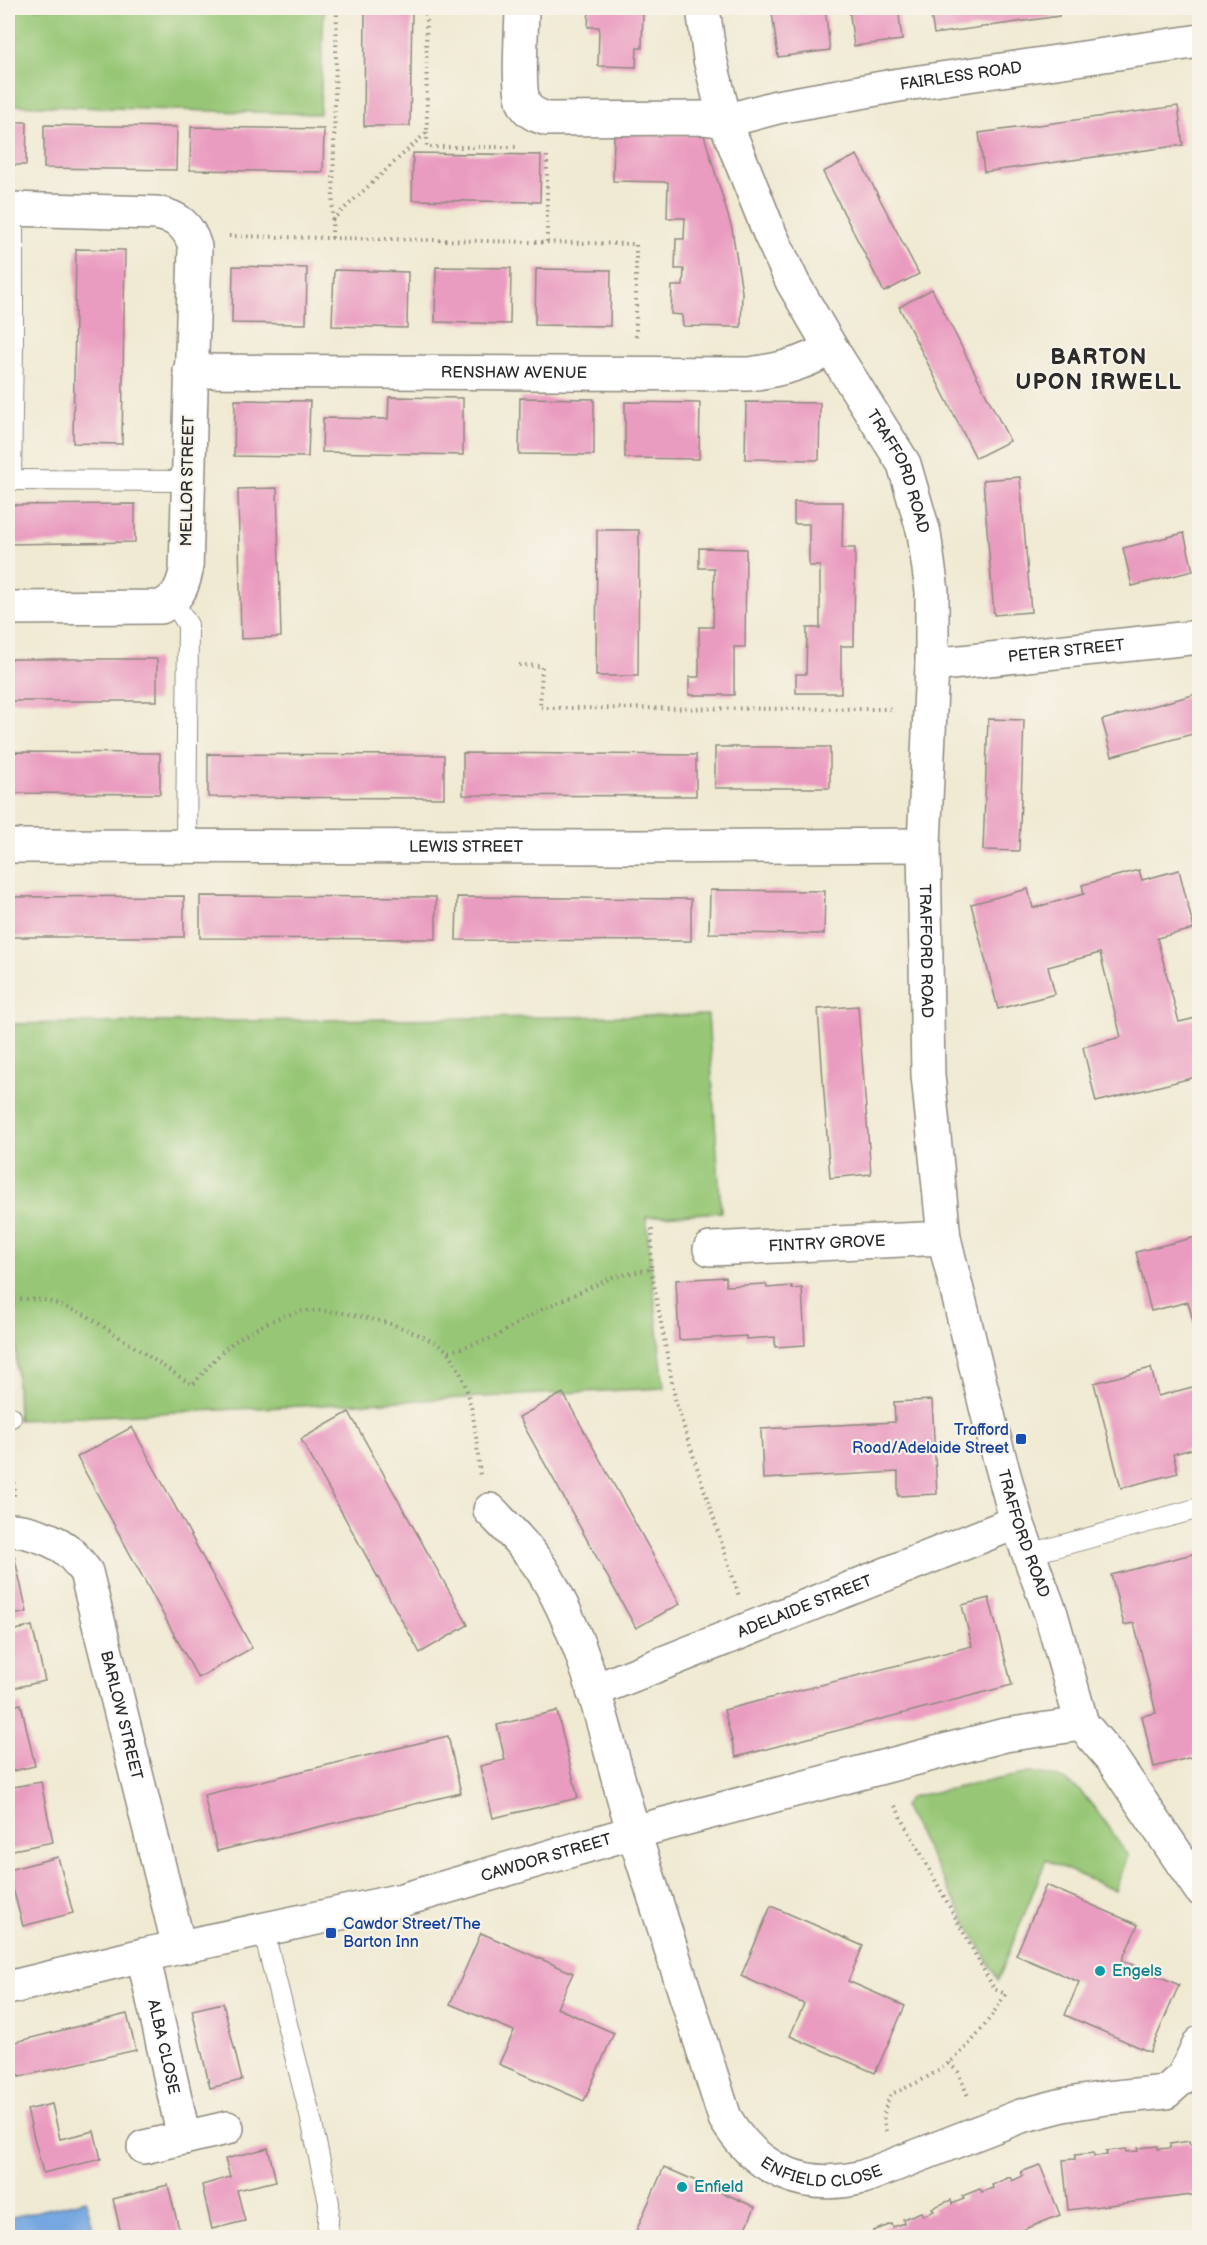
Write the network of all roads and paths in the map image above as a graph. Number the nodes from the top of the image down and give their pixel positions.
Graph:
1 (337, 8) edge
2 (426, 8) edge
3 (522, 8) edge
4 (703, 8) edge
5 (1200, 41) edge
6 (725, 121) junction
7 (427, 132) junction
8 (547, 133) junction
9 (10, 209) edge
10 (332, 220) junction
11 (192, 236) junction
12 (332, 238) junction
13 (547, 242) junction
14 (10, 342) edge
15 (831, 348) junction
16 (190, 371) junction
17 (635, 374) junction
18 (9, 480) edge
19 (188, 482) junction
20 (173, 601) junction
21 (8, 608) edge
22 (1200, 637) edge
23 (519, 665) dead end
24 (932, 666) junction
25 (930, 709) junction
26 (924, 845) junction
27 (8, 846) edge
28 (186, 846) junction
29 (652, 1228) dead end
30 (944, 1238) junction
31 (710, 1249) dead end
32 (651, 1269) junction
33 (8, 1298) edge
34 (449, 1352) junction
35 (1200, 1508) edge
36 (490, 1510) joint
37 (1017, 1522) junction
38 (8, 1530) edge
39 (1029, 1554) junction
40 (754, 1626) junction
41 (593, 1690) junction
42 (1082, 1724) junction
43 (884, 1767) junction
44 (634, 1832) junction
45 (1200, 1889) edge
46 (263, 1929) junction
47 (179, 1947) junction
48 (144, 1955) junction
49 (8, 1988) edge
50 (1200, 2043) edge
51 (227, 2128) dead end
52 (184, 2138) junction
53 (144, 2148) dead end
54 (899, 2163) junction
55 (327, 2238) edge

1 - 10 path
2 - 7 path
3 - 8 street
4 - 6 street, TRAFFORD ROAD
5 - 6 street, FAIRLESS ROAD
6 - 8 street
6 - 15 street, TRAFFORD ROAD
7 - 8 path
7 - 10 path
8 - 13 path
9 - 11 street
9 - 14 lane
10 - 12 path
11 - 12 path
11 - 16 street, MELLOR STREET
12 - 13 path
13 - 17 path
14 - 18 lane
15 - 17 street, RENSHAW AVENUE
15 - 24 street, TRAFFORD ROAD
16 - 17 street, RENSHAW AVENUE
16 - 19 street, MELLOR STREET
18 - 19 lane
19 - 20 street, MELLOR STREET
20 - 21 street
20 - 28 lane
22 - 24 street, PETER STREET
23 - 25 path
24 - 25 street, TRAFFORD ROAD
25 - 26 street, TRAFFORD ROAD
26 - 28 street, LEWIS STREET
26 - 30 street, TRAFFORD ROAD
27 - 28 street, LEWIS STREET
29 - 32 path
30 - 31 street, FINTRY GROVE
30 - 37 street, TRAFFORD ROAD
32 - 34 path
32 - 40 path
33 - 34 path
34 - 36 path
35 - 39 lane
36 - 41 street
37 - 39 street, TRAFFORD ROAD
37 - 40 street, ADELAIDE STREET
38 - 47 street, BARLOW STREET
39 - 42 street, TRAFFORD ROAD
40 - 41 street, ADELAIDE STREET
41 - 44 street
42 - 43 street, CAWDOR STREET
42 - 45 street, TRAFFORD ROAD
43 - 44 street, CAWDOR STREET
43 - 54 path
44 - 46 street, CAWDOR STREET
44 - 54 street, ENFIELD CLOSE
46 - 47 street, CAWDOR STREET
46 - 55 lane
47 - 48 street, CAWDOR STREET
48 - 49 street, CAWDOR STREET
48 - 52 street, ALBA CLOSE
50 - 54 street, ENFIELD CLOSE
51 - 52 street
52 - 53 street

